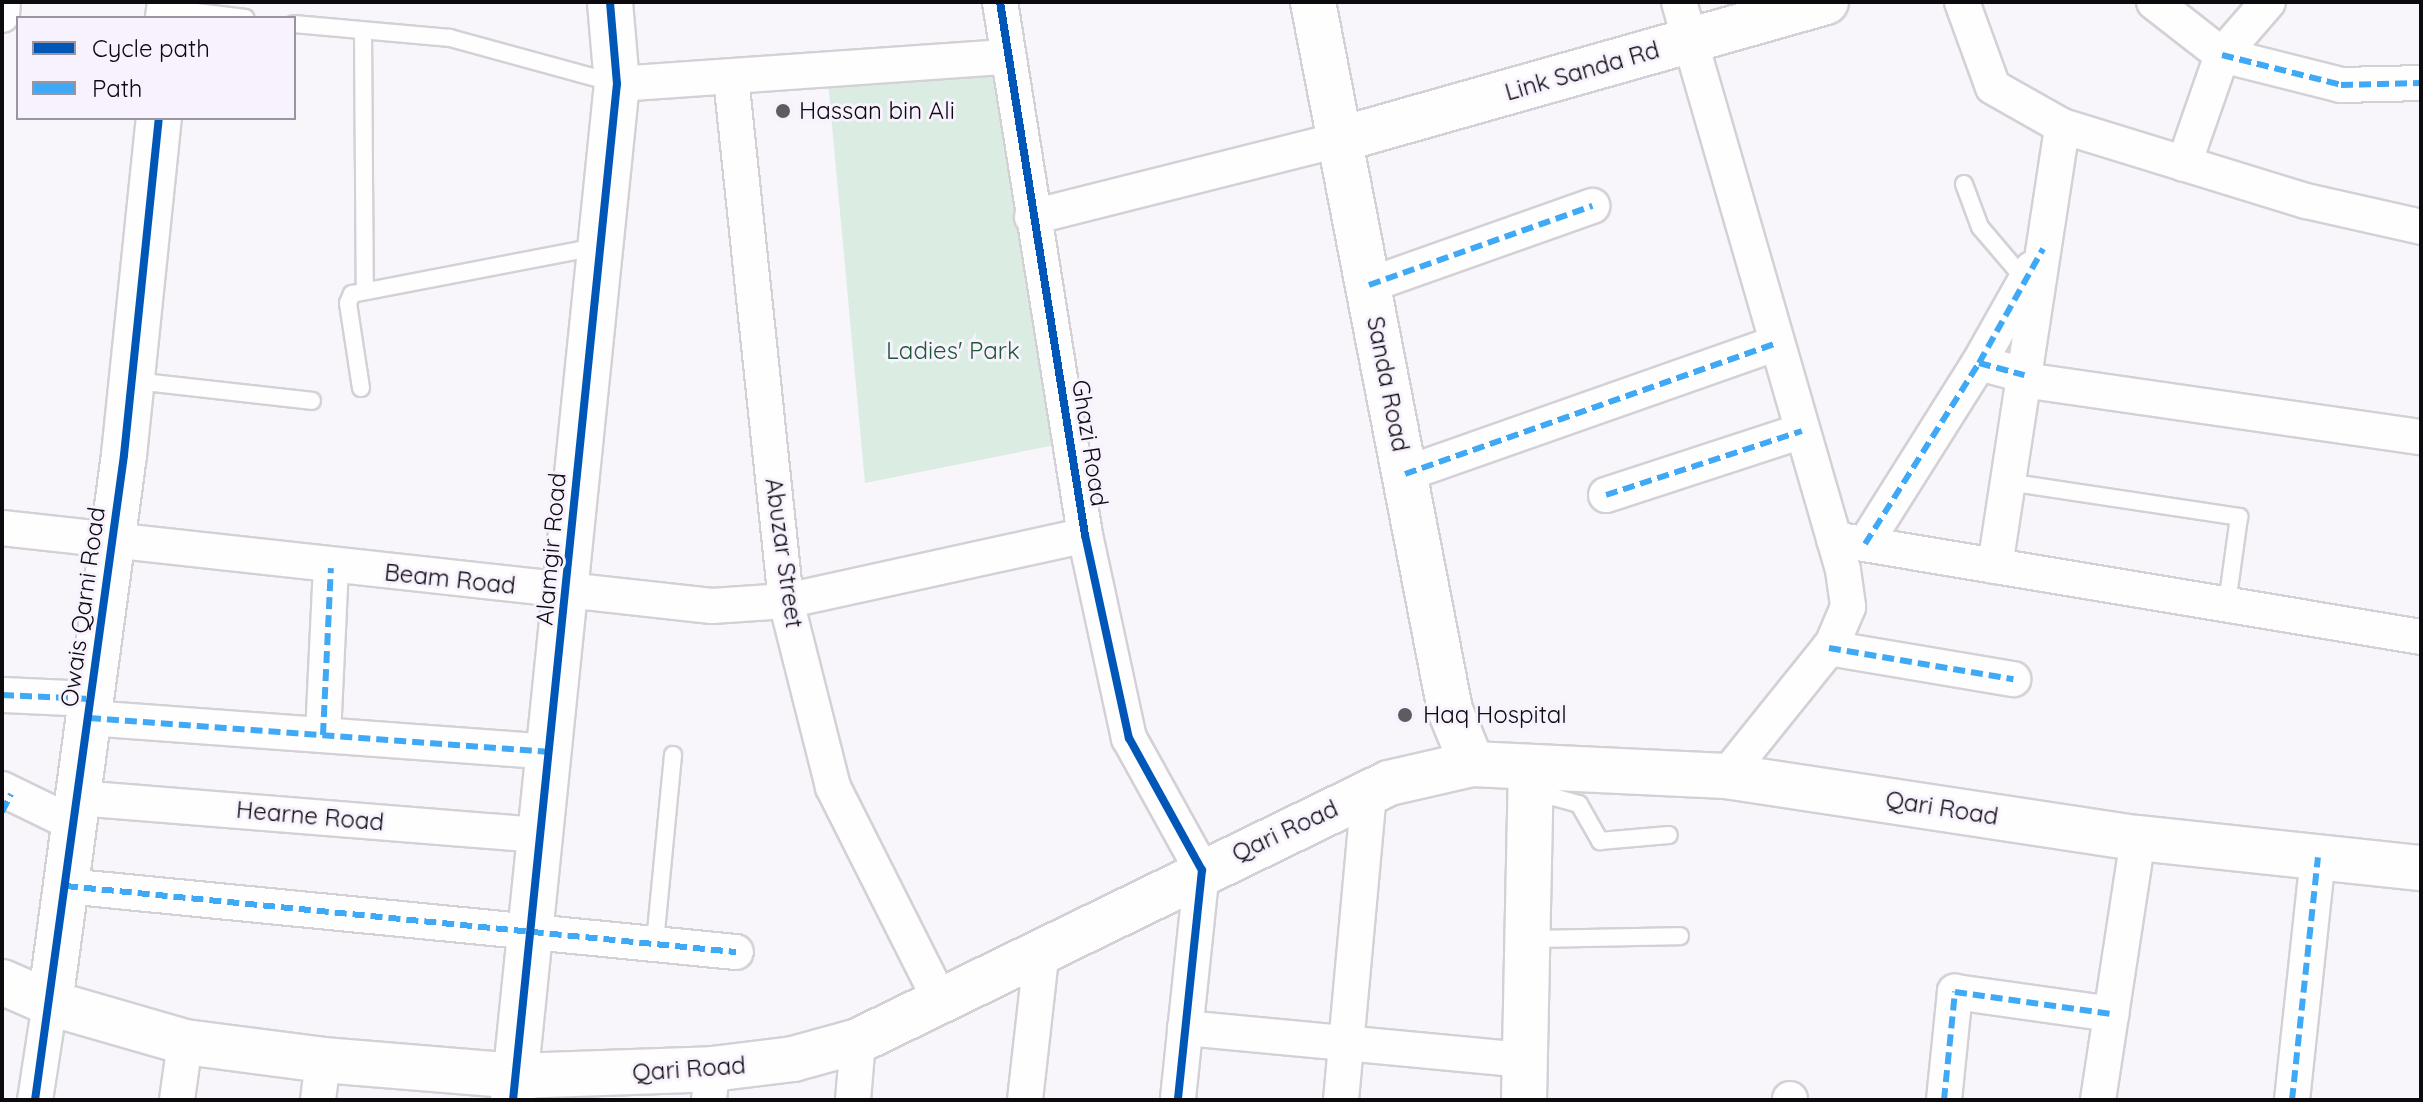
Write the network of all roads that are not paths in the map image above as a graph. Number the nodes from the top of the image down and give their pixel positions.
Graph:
1 (3, 2) edge
2 (610, 2) edge
3 (1000, 2) edge
4 (1313, 2) edge
5 (1826, 2) edge
6 (1962, 2) edge
7 (2154, 2) edge
8 (2268, 2) edge
9 (169, 10) edge
10 (2, 15) edge
11 (226, 16) edge
12 (1684, 21) edge
13 (296, 24) edge
14 (363, 32) junction
15 (2222, 55) junction
16 (1006, 57) junction
17 (731, 78) junction
18 (2421, 83) edge
19 (617, 84) junction
20 (159, 120) edge
21 (2062, 126) junction
22 (1338, 140) junction
23 (2184, 164) junction
24 (1964, 184) dead end
25 (1592, 206) dead end
26 (1032, 217) junction
27 (2421, 227) edge
28 (601, 246) junction
29 (2043, 249) junction
30 (2026, 281) junction
31 (1369, 285) junction
32 (365, 289) junction
33 (1777, 343) junction
34 (1979, 363) junction
35 (2024, 377) junction
36 (134, 380) junction
37 (361, 388) dead end
38 (312, 401) dead end
39 (1802, 431) junction
40 (2421, 437) edge
41 (1405, 474) junction
42 (2008, 482) junction
43 (1606, 495) dead end
44 (2, 528) edge
45 (1085, 535) junction
46 (113, 539) junction
47 (1849, 541) junction
48 (1995, 566) junction
49 (331, 568) junction
50 (566, 591) junction
51 (786, 601) junction
52 (2227, 604) junction
53 (2421, 637) edge
54 (1829, 648) junction
55 (2013, 679) dead end
56 (2, 695) edge
57 (90, 708) junction
58 (323, 735) junction
59 (551, 752) junction
60 (673, 755) dead end
61 (1472, 764) junction
62 (1726, 776) junction
63 (1531, 779) junction
64 (1369, 792) junction
65 (5, 798) edge
66 (76, 811) junction
67 (542, 835) junction
68 (1669, 835) dead end
69 (2138, 838) junction
70 (2318, 857) junction
71 (2421, 868) edge
72 (1202, 870) junction
73 (66, 886) junction
74 (532, 932) junction
75 (1680, 936) dead end
76 (1527, 939) junction
77 (655, 942) junction
78 (1042, 949) junction
79 (736, 952) dead end
80 (2, 982) edge
81 (940, 1000) junction
82 (50, 1003) junction
83 (2111, 1014) junction
84 (1185, 1028) junction
85 (858, 1041) junction
86 (185, 1042) junction
87 (1347, 1043) junction
88 (320, 1080) edge
89 (1524, 1080) edge
90 (711, 1085) edge
91 (515, 1088) edge
92 (35, 1100) edge
93 (177, 1100) edge
94 (853, 1100) edge
95 (1025, 1100) edge
96 (1178, 1100) edge
97 (1341, 1100) edge
98 (1944, 1100) edge
99 (2098, 1100) edge
100 (2292, 1100) edge

1 - 10 street
2 - 19 main road, Alamgir Road
3 - 16 street, Ghazi Road
4 - 22 main road, Sanda Road
5 - 12 main road, Link Sanda Rd
6 - 21 street
7 - 15 street
8 - 15 street
9 - 11 lane
12 - 22 main road, Link Sanda Rd
12 - 33 street
13 - 14 lane
14 - 19 lane
14 - 32 lane
15 - 18 street
15 - 23 street
16 - 17 street
16 - 26 street, Ghazi Road
17 - 19 street
17 - 51 street, Abuzar Street
19 - 28 main road, Alamgir Road
20 - 36 main road, Owais Qarni Road
21 - 23 street
21 - 29 street
22 - 26 street
22 - 31 main road, Sanda Road
23 - 27 street
24 - 30 lane
25 - 31 street
26 - 45 street, Ghazi Road
28 - 32 lane
28 - 50 main road, Alamgir Road
29 - 30 street
29 - 35 street
30 - 34 street
31 - 41 main road, Sanda Road
32 - 37 lane
33 - 39 street
33 - 41 street
34 - 35 street
34 - 47 street
35 - 40 street
35 - 42 street
36 - 38 lane
36 - 46 main road, Owais Qarni Road
39 - 43 street
39 - 47 street
41 - 61 main road, Sanda Road
42 - 48 street
42 - 52 lane
44 - 46 street, Beam Road
45 - 51 street, Beam Road
45 - 72 street, Ghazi Road
46 - 49 street, Beam Road
46 - 57 main road, Owais Qarni Road
47 - 48 street
47 - 54 street
48 - 52 street
49 - 50 street, Beam Road
49 - 58 street
50 - 51 street, Beam Road
50 - 59 main road, Alamgir Road
51 - 81 street, Abuzar Street
52 - 53 street
54 - 55 street
54 - 62 street
56 - 57 street
57 - 58 street
57 - 66 main road, Owais Qarni Road
58 - 59 street
59 - 67 main road, Alamgir Road
60 - 77 lane
61 - 63 main road, Qari Road
61 - 64 main road, Qari Road
62 - 63 main road, Qari Road
62 - 69 main road, Qari Road
63 - 68 lane
63 - 76 main road
64 - 72 main road, Qari Road
64 - 87 street
65 - 66 street
66 - 67 street, Hearne Road
66 - 73 main road, Owais Qarni Road
67 - 74 main road, Alamgir Road
69 - 70 main road, Qari Road
69 - 83 street
70 - 71 main road, Qari Road
70 - 100 street
72 - 78 main road, Qari Road
72 - 84 street
73 - 74 street
73 - 82 main road, Owais Qarni Road
74 - 77 street
74 - 91 main road, Alamgir Road
75 - 76 lane
76 - 89 main road
77 - 79 street
78 - 81 main road, Qari Road
78 - 95 street
80 - 82 main road, Qari Road
81 - 85 main road, Qari Road
82 - 86 main road, Qari Road
82 - 92 street, Owais Qarni Road
83 - 98 street
83 - 99 street
84 - 87 street
84 - 96 street
85 - 90 main road, Qari Road
85 - 94 street
86 - 88 main road, Qari Road
86 - 93 street
87 - 89 street
87 - 97 street
88 - 91 main road, Qari Road
90 - 91 main road, Qari Road

